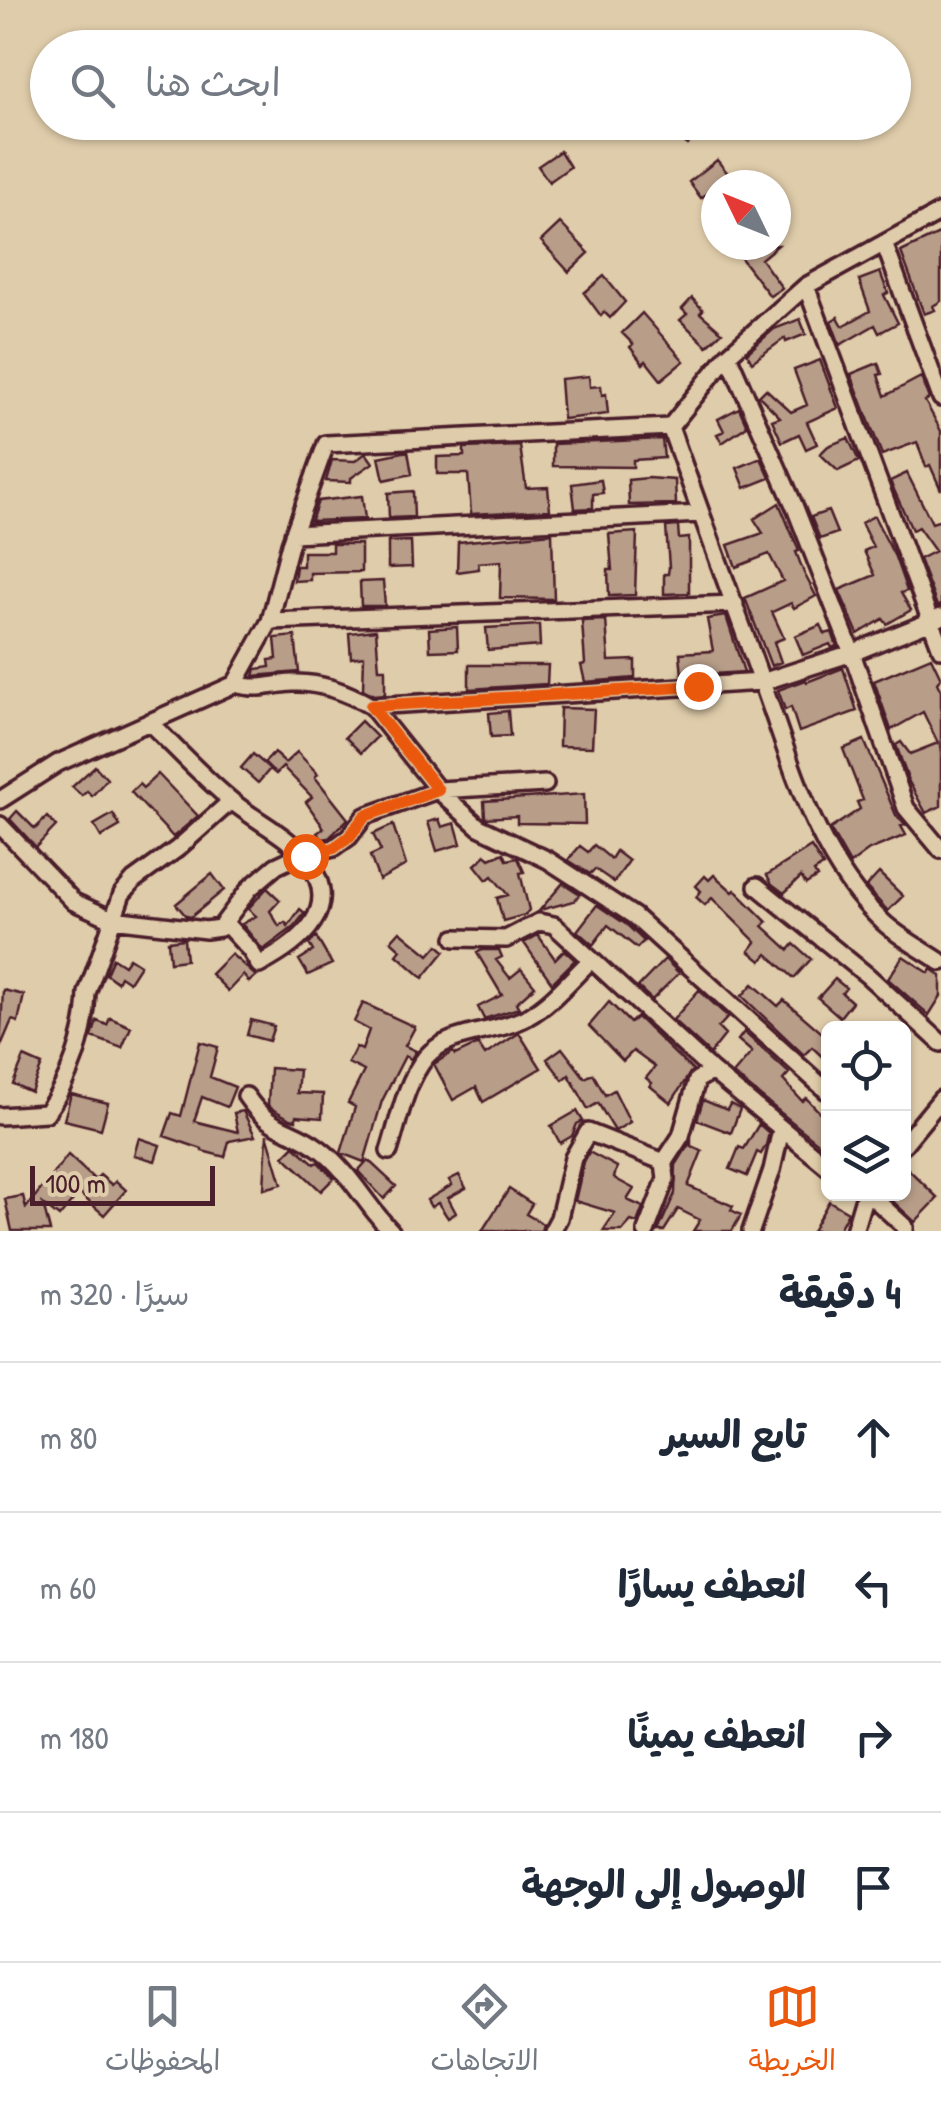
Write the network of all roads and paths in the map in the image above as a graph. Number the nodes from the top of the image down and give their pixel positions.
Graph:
1 (941, 212) edge
2 (884, 243) junction
3 (806, 286) junction
4 (728, 355) junction
5 (941, 398) edge
6 (670, 427) junction
7 (702, 514) junction
8 (293, 534) junction
9 (735, 604) junction
10 (936, 619) edge
11 (270, 621) junction
12 (941, 649) edge
13 (852, 652) junction
14 (762, 682) junction
15 (236, 684) junction
16 (371, 706) junction
17 (149, 722) junction
18 (545, 784) dead end
19 (438, 790) junction
20 (0, 800) edge
21 (231, 801) junction
22 (0, 825) edge
23 (941, 850) edge
24 (305, 856) junction
25 (757, 886) dead end
26 (112, 919) junction
27 (225, 923) junction
28 (455, 938) dead end
29 (591, 960) junction
30 (941, 962) edge
31 (941, 1043) edge
32 (712, 1070) junction
33 (821, 1086) edge
34 (246, 1096) dead end
35 (941, 1099) edge
36 (0, 1116) edge
37 (781, 1130) junction
38 (911, 1135) edge
39 (389, 1151) dead end
40 (821, 1161) edge
41 (664, 1162) junction
42 (865, 1201) edge
43 (875, 1201) edge
44 (391, 1231) edge
45 (552, 1231) edge
46 (646, 1231) edge
47 (751, 1231) edge
48 (854, 1231) edge
49 (905, 1231) edge

1 - 2 street
2 - 3 street
2 - 5 street
3 - 4 street
3 - 10 street
4 - 6 street
4 - 13 street
6 - 7 street
6 - 8 street
7 - 8 street
7 - 9 street
8 - 11 street
9 - 11 street
9 - 14 street
10 - 12 street
10 - 13 street
11 - 15 street
13 - 14 street
13 - 23 street
14 - 16 street
14 - 30 street
15 - 16 street
15 - 17 street
16 - 19 street
17 - 20 street
17 - 21 street
18 - 19 street
19 - 24 street
19 - 33 street
21 - 24 street
21 - 26 street
22 - 26 street
24 - 27 street
24 - 27 street
25 - 31 street
26 - 27 street
26 - 36 street
28 - 29 street
29 - 32 street
29 - 39 street
32 - 37 street
32 - 41 street
34 - 44 street
35 - 38 street
37 - 40 street
37 - 47 street
41 - 45 street
41 - 46 street
42 - 48 street
43 - 49 street

